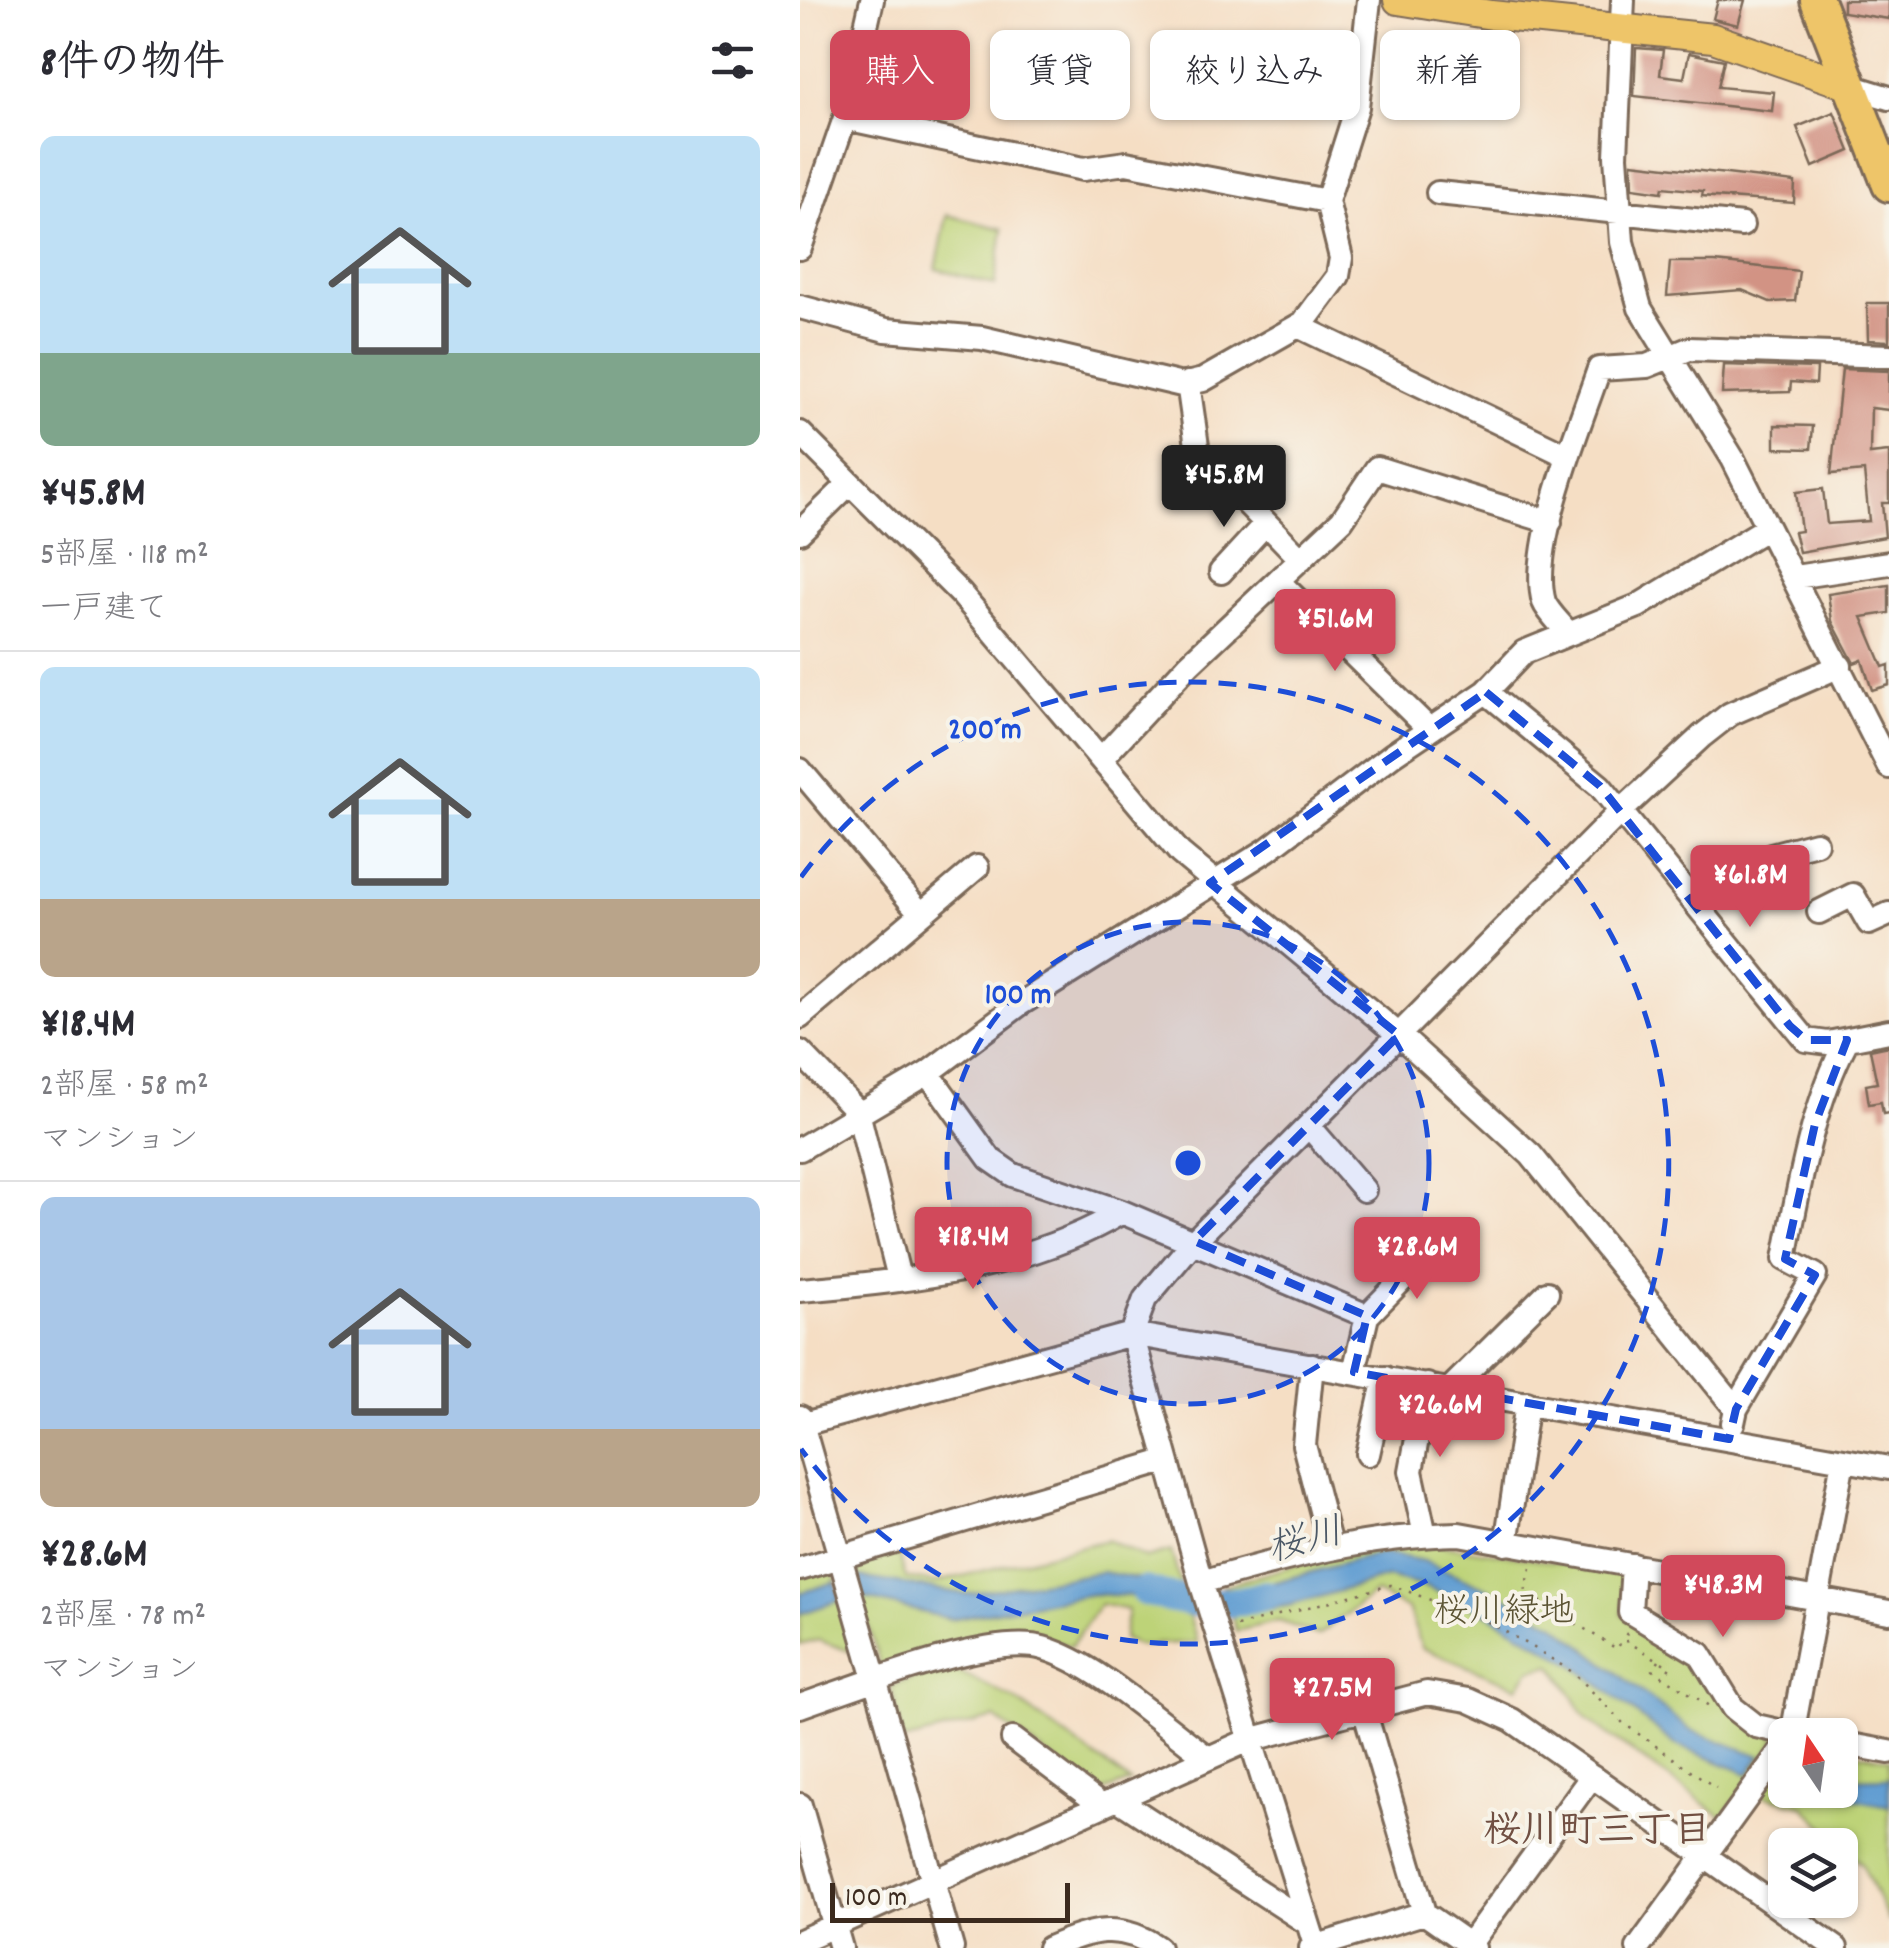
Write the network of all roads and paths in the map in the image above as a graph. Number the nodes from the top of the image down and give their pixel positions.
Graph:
1 (872, 0) edge
2 (1369, 0) edge
3 (1398, 0) edge
4 (1623, 0) edge
5 (1817, 0) edge
6 (1428, 3) edge
7 (1622, 29) junction
8 (865, 30) edge
9 (1850, 86) junction
10 (1889, 98) edge
11 (844, 120) edge
12 (854, 120) edge
13 (1889, 185) edge
14 (1438, 193) dead end
15 (1326, 201) junction
16 (1620, 215) junction
17 (1742, 225) dead end
18 (800, 248) edge
19 (800, 307) edge
20 (1298, 326) junction
21 (1889, 356) edge
22 (1667, 357) junction
23 (1188, 384) junction
24 (800, 432) edge
25 (1566, 456) junction
26 (849, 484) junction
27 (1550, 522) junction
28 (1266, 523) junction
29 (1767, 528) junction
30 (800, 532) edge
31 (1301, 559) junction
32 (1889, 564) edge
33 (1221, 572) dead end
34 (1794, 577) junction
35 (1278, 581) junction
36 (1568, 632) junction
37 (1840, 666) junction
38 (1486, 692) junction
39 (1429, 730) junction
40 (1101, 759) junction
41 (1889, 767) edge
42 (800, 770) edge
43 (1620, 812) junction
44 (1816, 844) dead end
45 (977, 866) dead end
46 (1210, 883) junction
47 (1698, 902) junction
48 (1819, 912) dead end
49 (921, 914) junction
50 (1889, 914) edge
51 (800, 1017) edge
52 (1889, 1031) edge
53 (1399, 1035) junction
54 (1847, 1040) junction
55 (800, 1052) edge
56 (928, 1074) junction
57 (858, 1112) junction
58 (1309, 1126) junction
59 (800, 1149) edge
60 (1364, 1190) dead end
61 (1122, 1212) junction
62 (1194, 1241) junction
63 (1430, 1251) dead end
64 (899, 1278) junction
65 (800, 1290) edge
66 (1547, 1293) dead end
67 (1367, 1316) junction
68 (1132, 1334) junction
69 (1312, 1365) junction
70 (1354, 1372) junction
71 (1385, 1378) junction
72 (1439, 1387) junction
73 (1527, 1403) junction
74 (1736, 1409) junction
75 (801, 1422) edge
76 (1729, 1439) junction
77 (1368, 1454) dead end
78 (1844, 1460) junction
79 (1166, 1461) junction
80 (1889, 1468) edge
81 (1425, 1535) junction
82 (1506, 1544) junction
83 (1330, 1546) junction
84 (1532, 1564) dead end
85 (1634, 1565) junction
86 (800, 1569) edge
87 (845, 1578) junction
88 (1202, 1584) junction
89 (1818, 1600) junction
90 (1889, 1612) edge
91 (1636, 1618) junction
92 (1215, 1628) junction
93 (1623, 1639) junction
94 (1659, 1661) junction
95 (1664, 1677) junction
96 (874, 1682) junction
97 (800, 1706) edge
98 (1363, 1706) junction
99 (1733, 1708) junction
100 (1797, 1718) edge
101 (1768, 1729) edge
102 (1013, 1739) dead end
103 (1249, 1740) junction
104 (1858, 1746) edge
105 (1889, 1752) edge
106 (1208, 1758) junction
107 (1768, 1769) edge
108 (1592, 1776) junction
109 (1716, 1788) dead end
110 (1109, 1802) junction
111 (800, 1805) edge
112 (1706, 1855) junction
113 (935, 1880) junction
114 (1424, 1914) junction
115 (1306, 1922) junction
116 (836, 1924) junction
117 (800, 1941) edge
118 (1357, 1942) edge
119 (1821, 1944) edge
120 (1471, 1946) edge
121 (1314, 1947) edge
122 (841, 1948) edge
123 (952, 1948) edge
124 (1049, 1948) edge
125 (1158, 1948) edge
126 (1638, 1948) edge

1 - 8 street
2 - 15 street
3 - 6 main road
4 - 7 street
5 - 9 highway
6 - 7 main road
7 - 9 main road
7 - 16 street
9 - 10 street
9 - 13 highway
11 - 18 street
12 - 15 street
14 - 16 street
15 - 20 street
16 - 17 street
16 - 22 street
19 - 23 street
20 - 23 street
20 - 25 street
21 - 22 street
22 - 25 street
22 - 29 street
23 - 28 street
24 - 26 street
25 - 27 street
26 - 30 street
26 - 40 street
27 - 31 street
27 - 36 street
28 - 31 street
28 - 33 street
29 - 34 street
29 - 36 street
31 - 35 street
32 - 34 street
34 - 37 street
35 - 39 street
35 - 40 street
36 - 38 street
37 - 41 street
37 - 43 street
38 - 39 street
38 - 43 street
39 - 46 street
40 - 46 street
42 - 49 street
43 - 47 street
43 - 53 street
44 - 47 street
45 - 49 street
46 - 53 street
46 - 56 street
47 - 54 street
48 - 50 street
49 - 51 street
52 - 54 street
53 - 58 street
53 - 74 street
54 - 74 street
55 - 57 street
56 - 57 street
56 - 61 street
57 - 59 street
57 - 64 street
58 - 60 street
58 - 62 street
61 - 62 street
61 - 64 street
62 - 67 street
62 - 68 street
63 - 67 street
64 - 65 street
66 - 72 street
67 - 70 street
68 - 69 street
68 - 75 street
68 - 79 street
69 - 70 street
69 - 83 street
70 - 71 street
71 - 72 street
71 - 77 street
72 - 73 street
72 - 81 street
73 - 76 street
73 - 82 street
74 - 76 street
75 - 87 street
76 - 78 street
78 - 80 street
78 - 89 street
79 - 87 street
79 - 88 street
81 - 82 street
81 - 83 street
82 - 85 street
83 - 88 street
84 - 93 path
85 - 89 street
85 - 91 street
86 - 87 street
87 - 96 street
88 - 92 street
89 - 90 street
89 - 100 street
91 - 93 path
91 - 99 street
92 - 103 street
92 - 109 path
93 - 94 path
94 - 95 path
94 - 95 path
95 - 99 path
96 - 97 street
96 - 106 street
96 - 113 street
98 - 103 street
98 - 108 street
98 - 114 street
99 - 101 street
102 - 110 street
103 - 106 street
103 - 115 street
104 - 105 street
106 - 110 street
107 - 112 street
108 - 112 street
108 - 120 street
110 - 113 street
110 - 115 street
111 - 116 street
112 - 119 street
112 - 126 street
113 - 116 street
113 - 123 street
114 - 118 street
114 - 120 street
115 - 121 street
116 - 117 street
116 - 122 street
118 - 121 street
124 - 125 street

